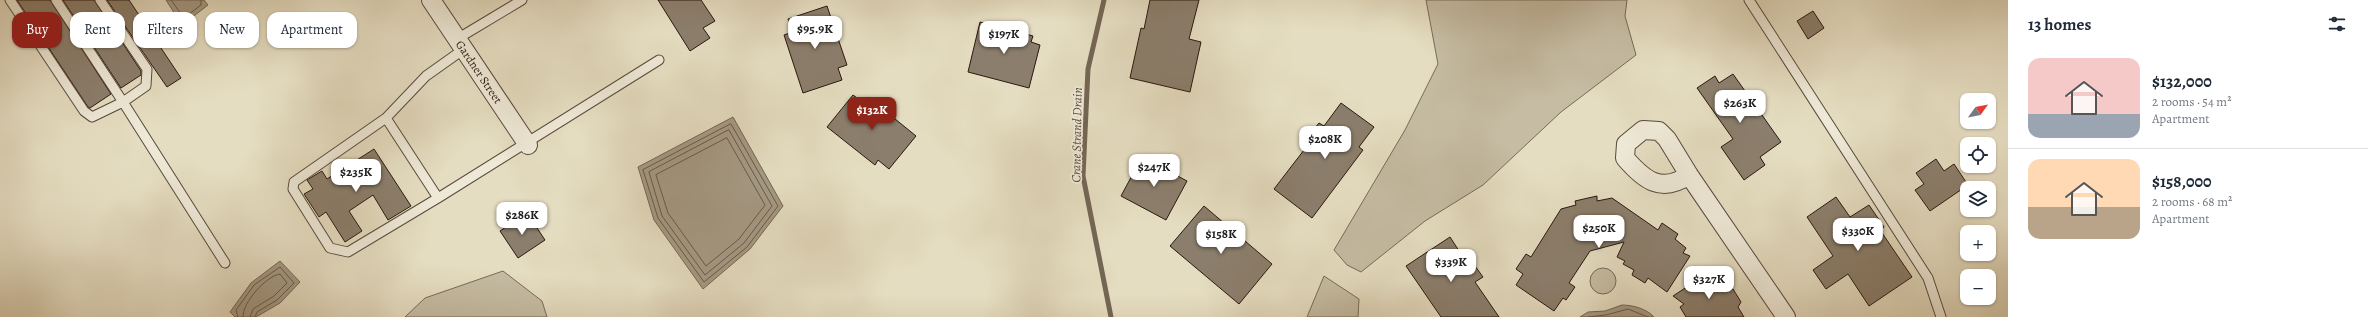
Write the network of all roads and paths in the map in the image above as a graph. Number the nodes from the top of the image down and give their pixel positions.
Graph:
1 (10, 0) edge
2 (56, 0) edge
3 (100, 0) edge
4 (431, 0) edge
5 (522, 0) edge
6 (1749, 0) edge
7 (460, 44) junction
8 (659, 60) dead end
9 (122, 102) junction
10 (386, 118) junction
11 (527, 144) junction
12 (1689, 175) dead end
13 (438, 198) junction
14 (225, 263) dead end
15 (1786, 317) edge
16 (1941, 317) edge

1 - 9 lane
2 - 9 lane
3 - 9 lane
4 - 7 street, Gardner Street
5 - 7 lane
6 - 16 lane
7 - 10 lane
7 - 11 street, Gardner Street
8 - 11 lane
9 - 14 lane
10 - 13 lane
10 - 13 lane
11 - 13 lane
12 - 15 street

